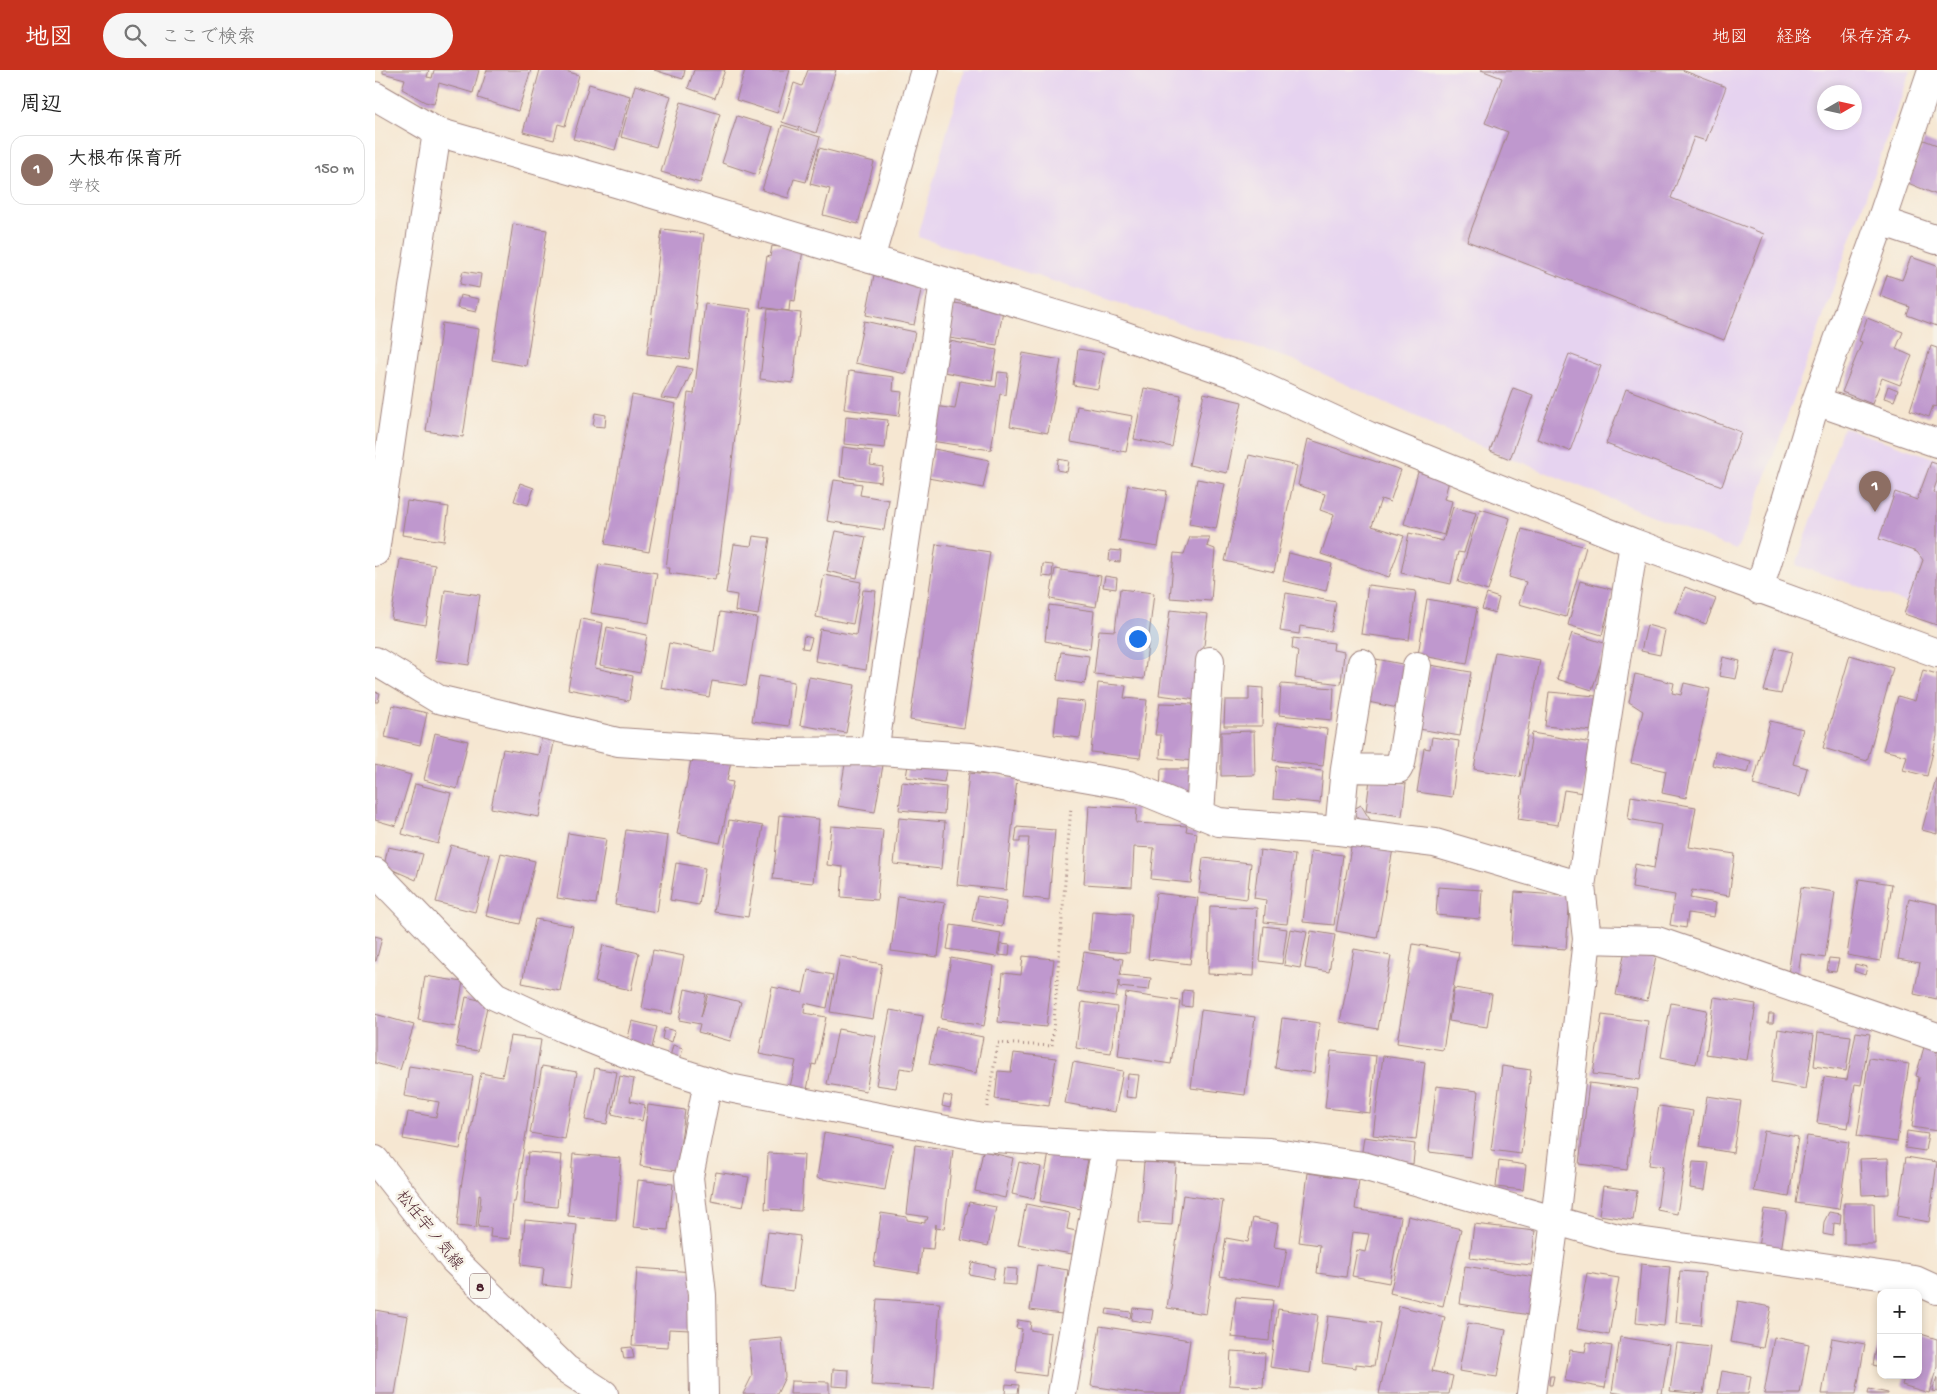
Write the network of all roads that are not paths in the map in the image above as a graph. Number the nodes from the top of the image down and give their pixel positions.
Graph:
1 (925, 70) edge
2 (1932, 70) edge
3 (375, 96) edge
4 (437, 132) junction
5 (1881, 221) junction
6 (1937, 240) edge
7 (870, 259) junction
8 (945, 281) junction
9 (1816, 401) junction
10 (1937, 443) edge
11 (1634, 543) junction
12 (375, 552) edge
13 (1759, 590) junction
14 (1937, 653) edge
15 (375, 661) edge
16 (1210, 661) dead end
17 (1362, 663) dead end
18 (1417, 666) dead end
19 (875, 752) junction
20 (1345, 768) junction
21 (1200, 814) junction
22 (1339, 831) junction
23 (375, 872) edge
24 (1581, 886) junction
25 (1587, 939) junction
26 (1937, 1037) edge
27 (708, 1082) junction
28 (1106, 1146) junction
29 (375, 1160) edge
30 (1555, 1221) junction
31 (1937, 1290) edge
32 (604, 1394) edge
33 (704, 1394) edge
34 (1062, 1394) edge
35 (1531, 1394) edge

1 - 7 street
2 - 5 street
3 - 4 street
4 - 7 street
4 - 12 street
5 - 6 street
5 - 9 street
7 - 8 street
8 - 11 street
8 - 19 street
9 - 10 street
9 - 13 street
11 - 13 street
11 - 24 street
13 - 14 street
15 - 19 street
16 - 21 street
17 - 20 street
18 - 20 street
19 - 21 street
20 - 22 street
21 - 22 street
22 - 24 street
23 - 27 street
24 - 25 street
25 - 26 street
25 - 30 street
27 - 28 street
27 - 33 street
28 - 30 street
28 - 34 street
29 - 32 street, 松任宇ノ気線 / 8
30 - 31 street
30 - 35 street

